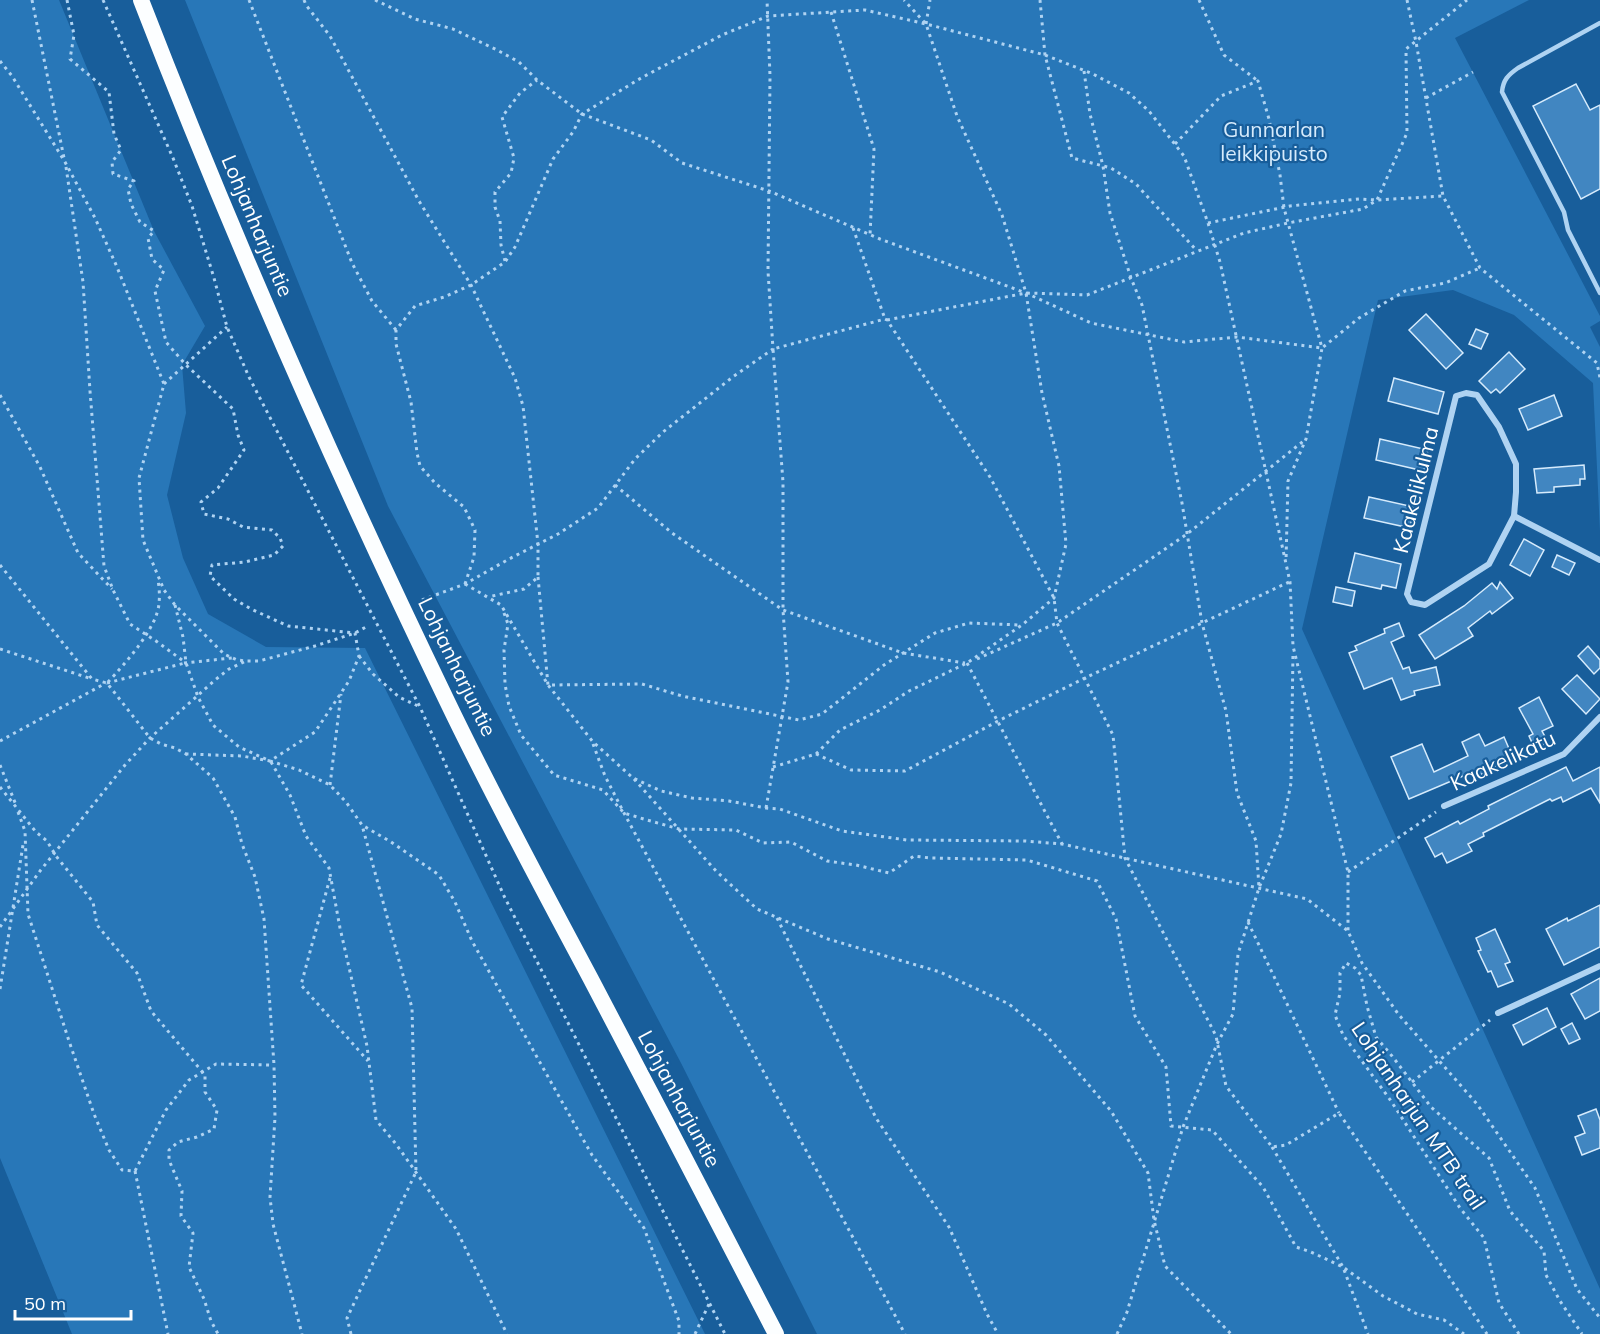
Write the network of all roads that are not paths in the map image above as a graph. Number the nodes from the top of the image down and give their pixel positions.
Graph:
1 (141, 0) edge
2 (1600, 22) edge
3 (1600, 293) edge
4 (1514, 516) junction
5 (1600, 560) edge
6 (1600, 717) edge
7 (1444, 806) road end
8 (1600, 966) edge
9 (1498, 1013) road end
10 (776, 1334) edge

1 - 10 highway, Lohjanharjuntie
2 - 3 lane
4 - 4 street, Kaakelikulma
4 - 5 street
6 - 7 street, Kaakelikatu
8 - 9 street

